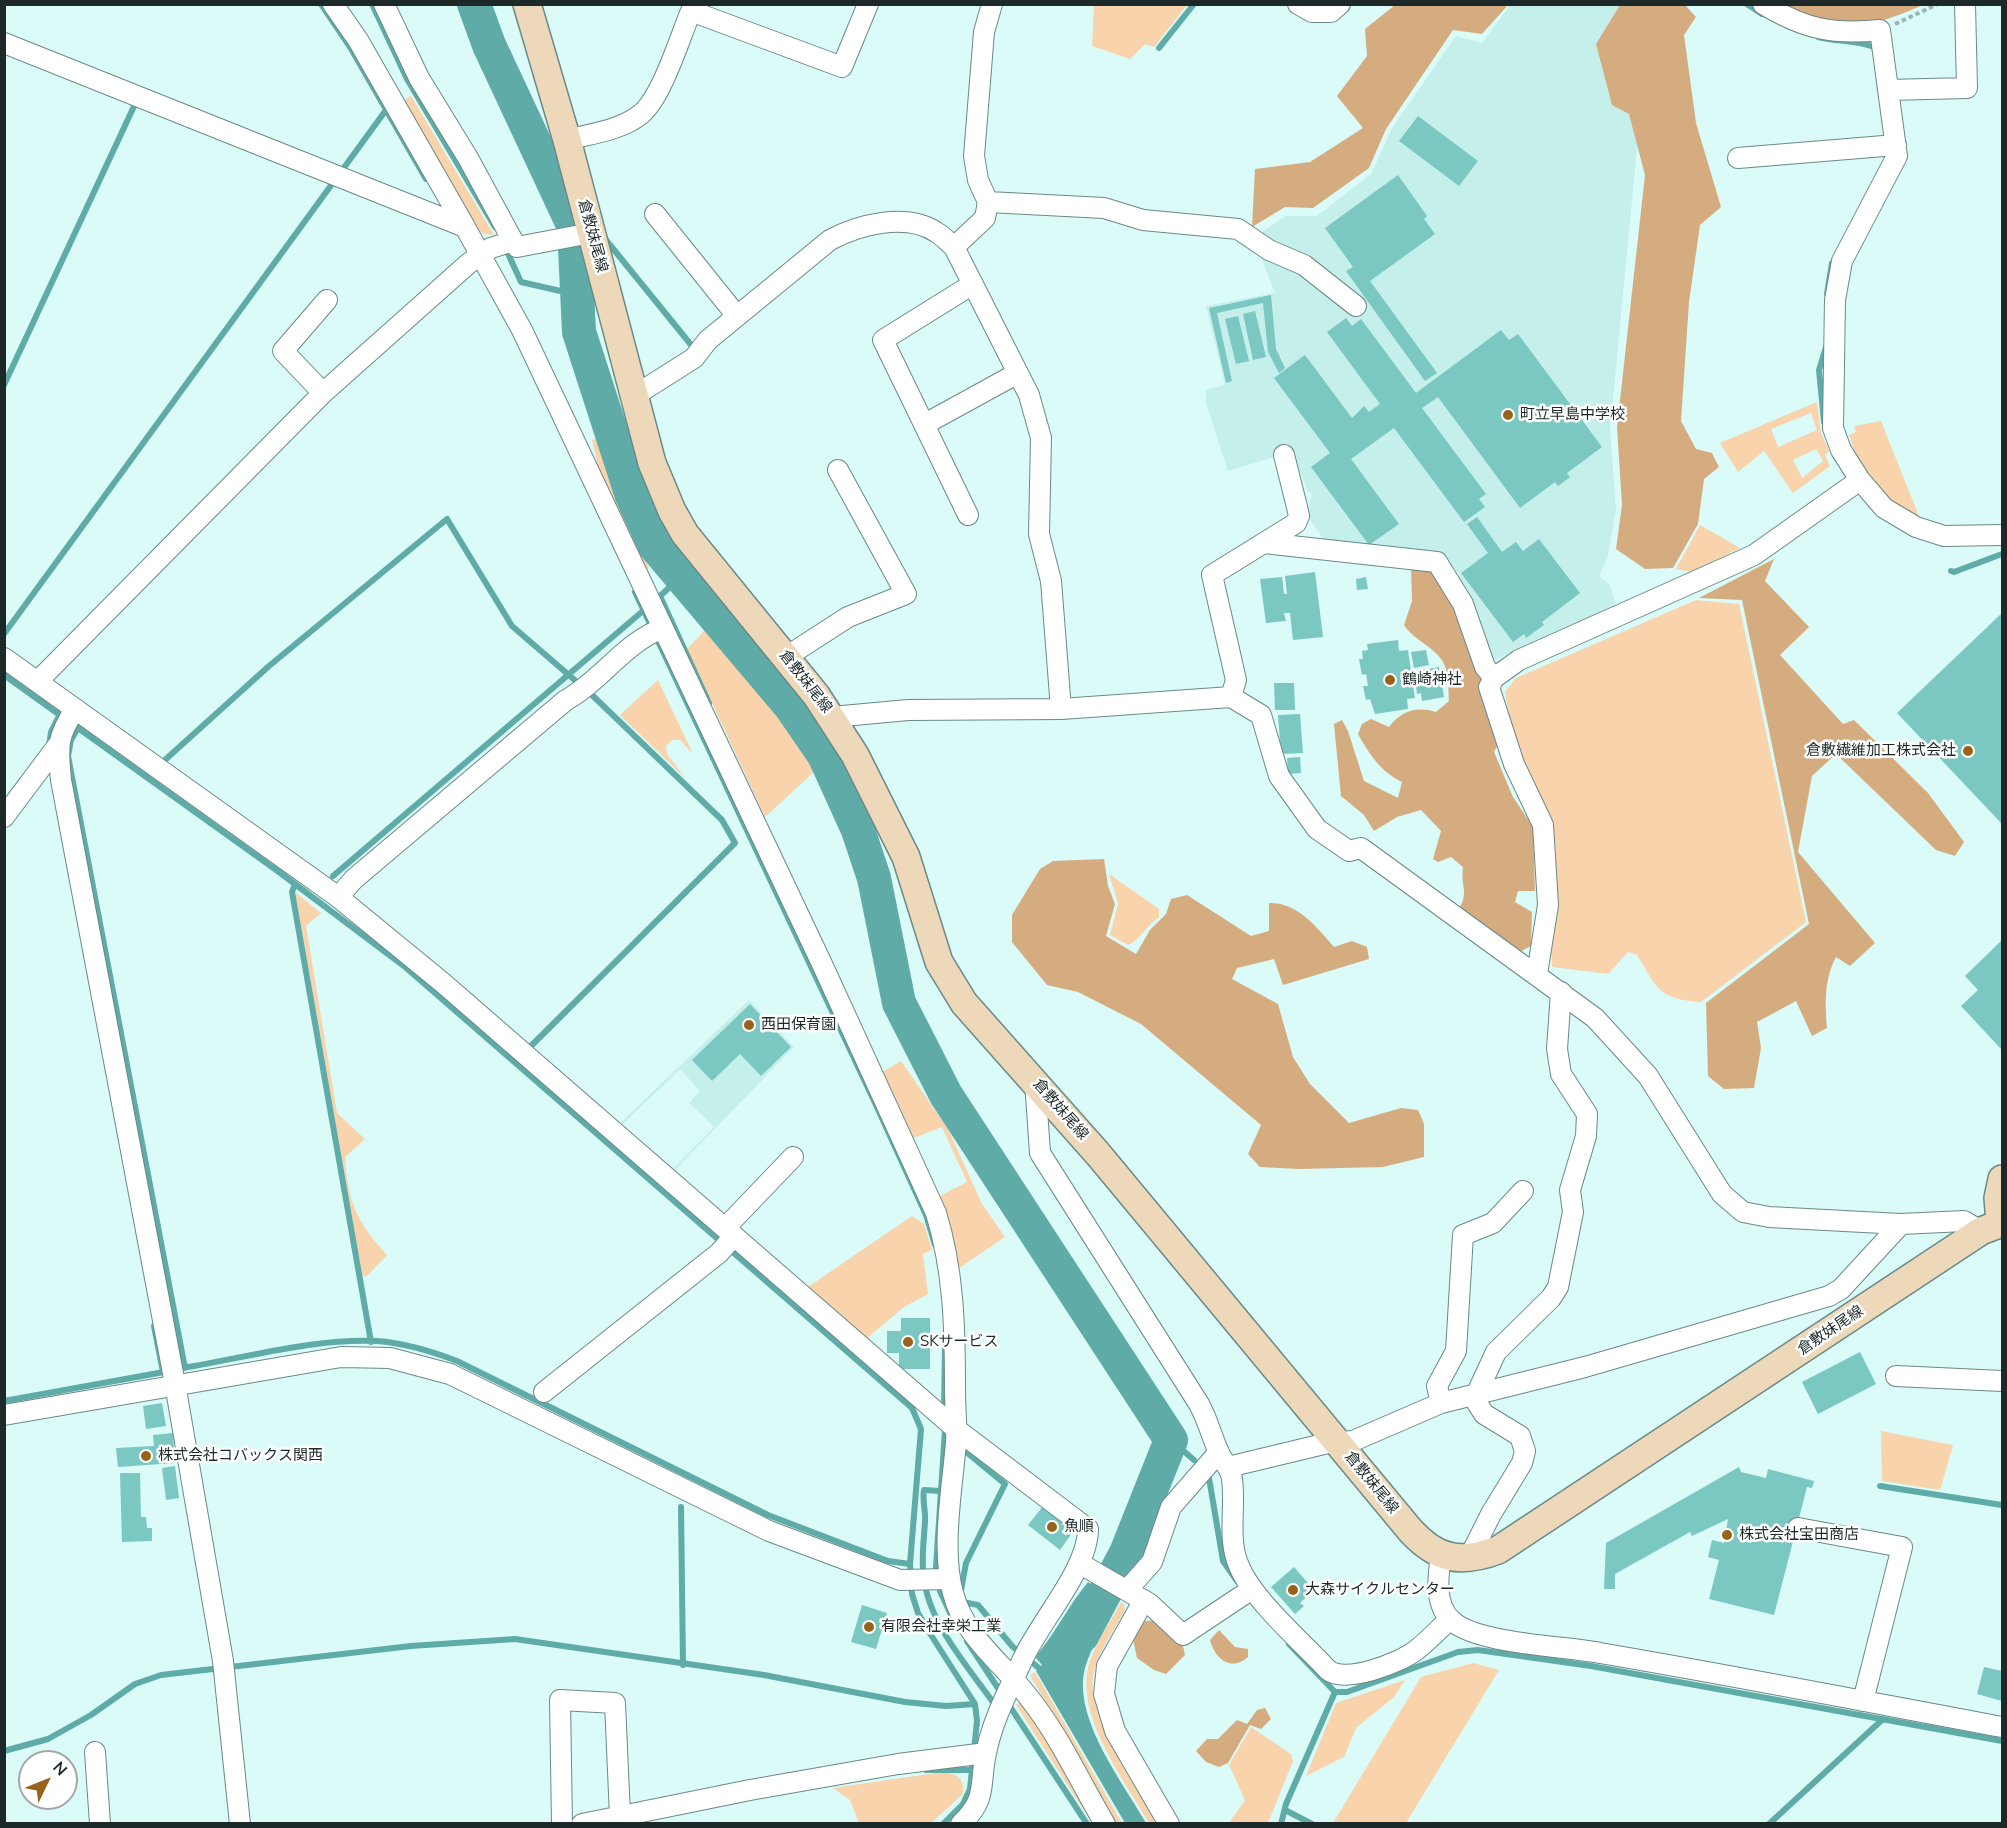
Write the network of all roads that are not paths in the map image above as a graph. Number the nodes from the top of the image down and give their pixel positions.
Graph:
1 (333, 4) edge
2 (384, 4) edge
3 (528, 4) edge
4 (868, 4) edge
5 (992, 4) edge
6 (1298, 4) edge
7 (1340, 4) edge
8 (1763, 4) edge
9 (1965, 4) edge
10 (4, 43) edge
11 (1888, 90) junction
12 (567, 140) junction
13 (1896, 145) junction
14 (1738, 158) dead end
15 (988, 202) junction
16 (655, 214) dead end
17 (455, 223) junction
18 (587, 234) junction
19 (954, 247) junction
20 (490, 251) junction
21 (973, 284) junction
22 (327, 300) dead end
23 (1356, 306) dead end
24 (737, 316) junction
25 (1018, 373) junction
26 (323, 393) junction
27 (634, 396) junction
28 (925, 424) junction
29 (1284, 455) dead end
30 (838, 470) dead end
31 (1860, 480) junction
32 (968, 515) dead end
33 (2002, 535) edge
34 (1264, 543) junction
35 (657, 630) junction
36 (786, 657) junction
37 (4, 658) edge
38 (1494, 678) junction
39 (37, 682) junction
40 (1231, 697) junction
41 (1061, 709) junction
42 (832, 717) junction
43 (67, 724) junction
44 (4, 817) edge
45 (338, 897) junction
46 (1537, 974) junction
47 (1561, 992) junction
48 (1035, 1081) junction
49 (793, 1157) dead end
50 (2002, 1179) edge
51 (1523, 1191) dead end
52 (1901, 1224) junction
53 (1994, 1225) edge
54 (730, 1232) junction
55 (1896, 1376) dead end
56 (2002, 1381) edge
57 (175, 1383) junction
58 (544, 1392) dead end
59 (1477, 1393) junction
60 (1441, 1402) junction
61 (4, 1415) edge
62 (956, 1439) junction
63 (1339, 1443) junction
64 (1224, 1460) junction
65 (1798, 1528) dead end
66 (1441, 1555) junction
67 (1469, 1558) junction
68 (1079, 1563) junction
69 (947, 1579) junction
70 (1123, 1587) junction
71 (1246, 1593) junction
72 (1144, 1600) junction
73 (1449, 1620) junction
74 (1009, 1692) junction
75 (1863, 1701) junction
76 (2002, 1727) edge
77 (95, 1752) dead end
78 (976, 1754) junction
79 (620, 1816) junction
80 (100, 1824) edge
81 (240, 1824) edge
82 (562, 1824) edge
83 (582, 1824) edge
84 (961, 1824) edge
85 (1105, 1824) edge
86 (1169, 1824) edge

1 - 17 street
2 - 20 street
3 - 12 main road, 倉敷妹尾線
4 - 12 street
5 - 15 street
6 - 7 street
8 - 11 street
9 - 11 street
10 - 17 street
11 - 13 street
12 - 18 main road, 倉敷妹尾線
13 - 14 street
13 - 31 street
15 - 19 street
15 - 23 street
16 - 24 street
17 - 20 street
18 - 20 street
18 - 27 main road, 倉敷妹尾線
19 - 21 street
19 - 24 street
20 - 26 street
20 - 35 street
21 - 25 street
21 - 28 street
22 - 26 street
24 - 27 street
25 - 28 street
25 - 41 street
26 - 39 street
27 - 36 main road, 倉敷妹尾線
28 - 32 street
29 - 34 street
30 - 36 street
31 - 33 street
31 - 38 street
34 - 38 street
34 - 40 street
35 - 45 street
35 - 62 street
36 - 42 main road, 倉敷妹尾線
37 - 39 street
38 - 46 street
39 - 43 street
40 - 41 street
40 - 46 street
41 - 42 street
42 - 48 main road, 倉敷妹尾線
43 - 44 street
43 - 45 street
43 - 57 street
45 - 54 street
46 - 47 street
47 - 52 street
47 - 59 street
48 - 63 main road, 倉敷妹尾線
48 - 64 street
49 - 54 street
50 - 53 main road
51 - 60 street
52 - 53 street
52 - 59 street
53 - 67 main road, 倉敷妹尾線
54 - 58 street
54 - 62 street
55 - 56 street
57 - 61 street
57 - 69 street
57 - 81 street
59 - 60 street
59 - 67 street
60 - 63 street
62 - 68 street
62 - 69 street
63 - 64 street
63 - 66 main road, 倉敷妹尾線
64 - 70 street
64 - 71 street
65 - 75 street
66 - 67 main road, 倉敷妹尾線
66 - 73 street
68 - 70 street
68 - 74 street
69 - 74 street
70 - 72 street
71 - 72 street
71 - 73 street
72 - 86 street
73 - 75 street
74 - 78 street
74 - 85 street
75 - 76 street
77 - 80 street
78 - 79 street
78 - 84 street
79 - 82 street
79 - 83 street

